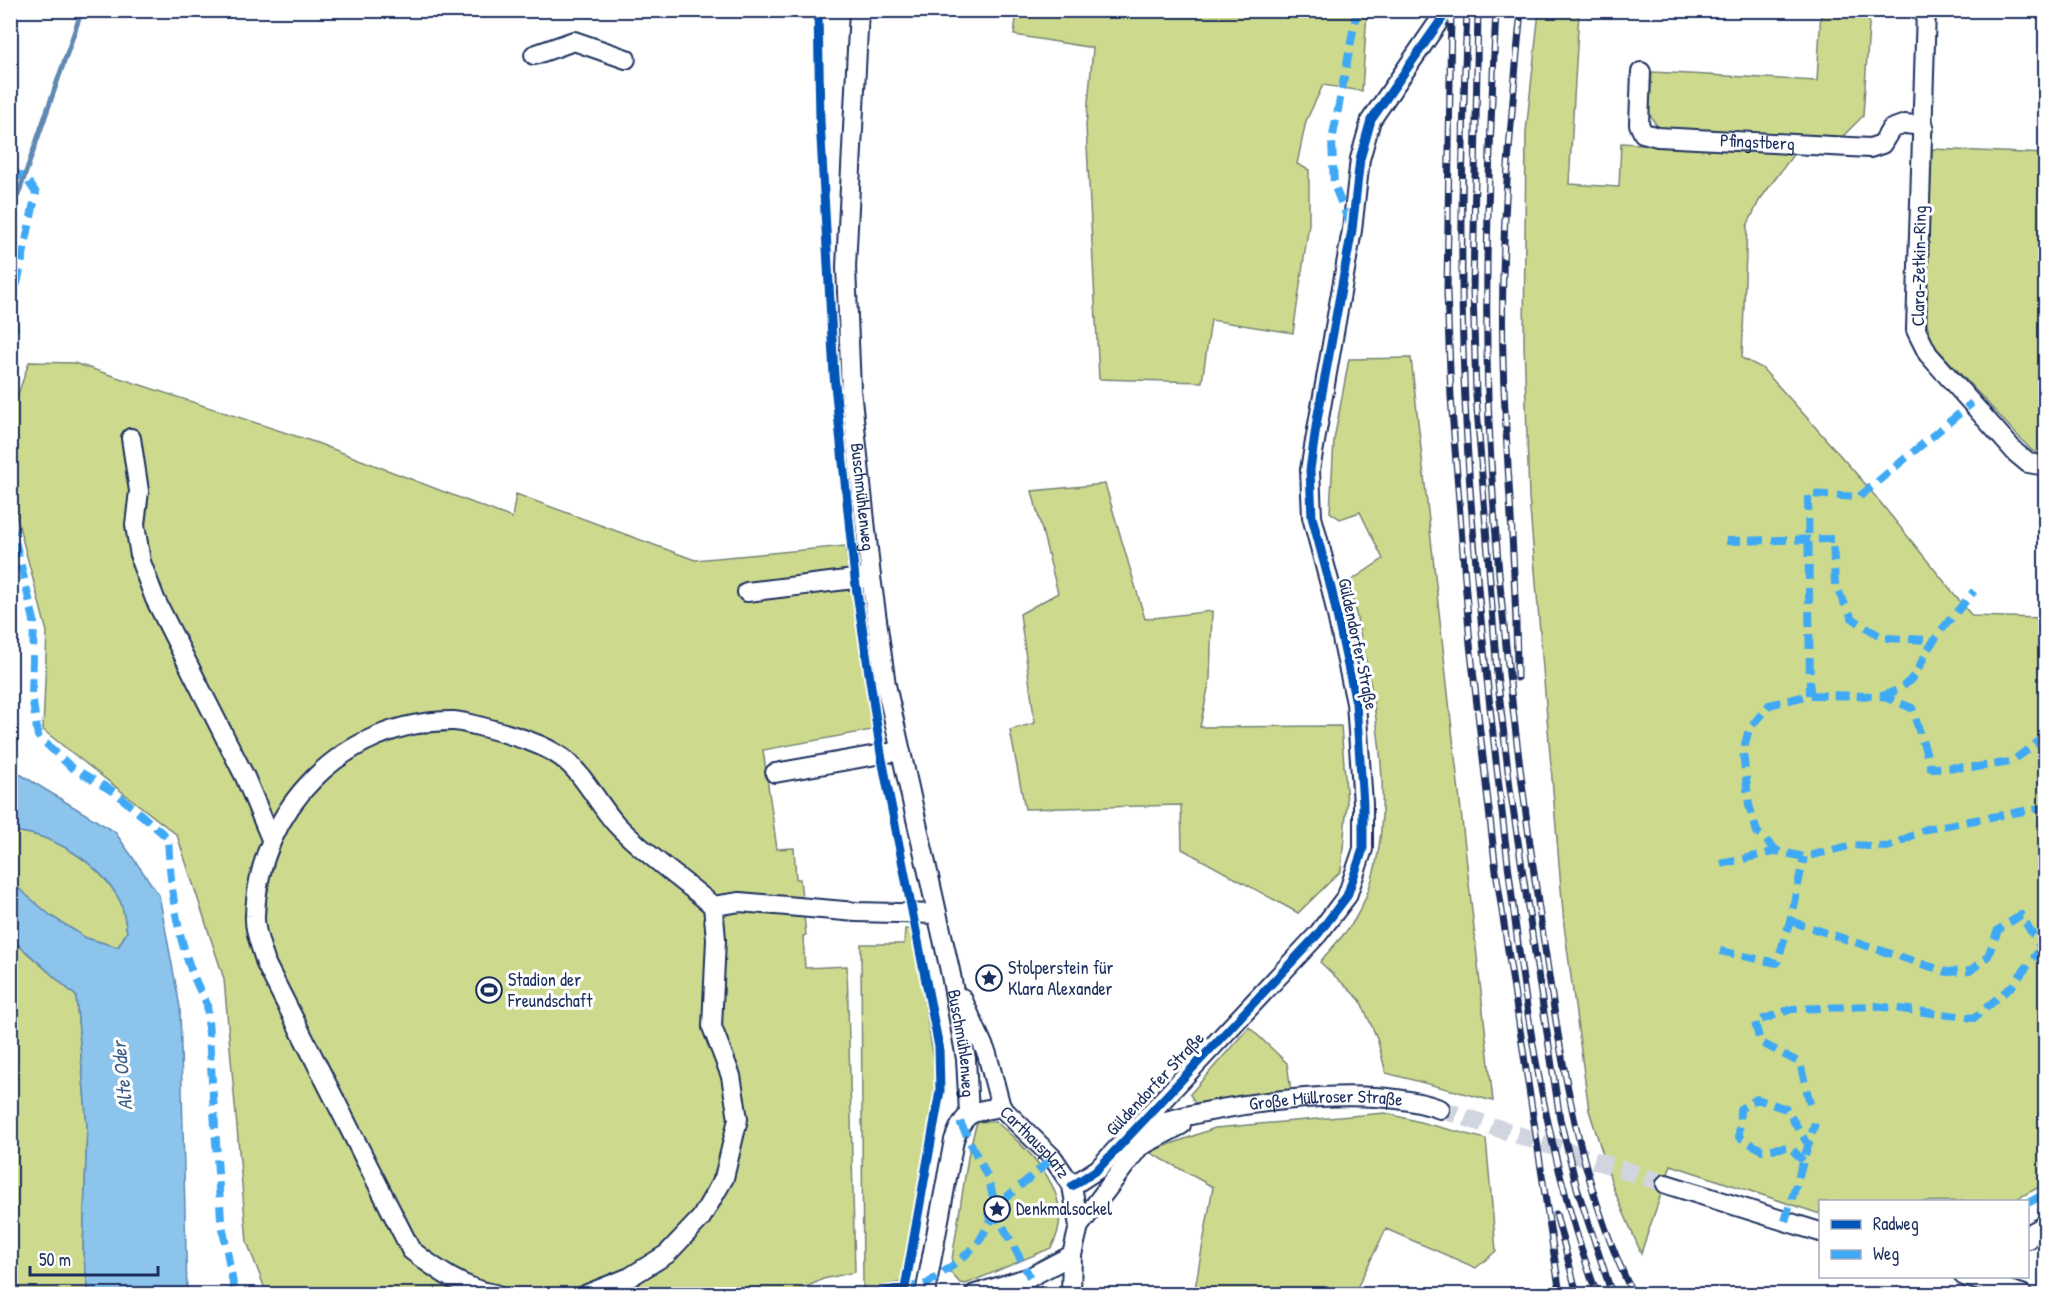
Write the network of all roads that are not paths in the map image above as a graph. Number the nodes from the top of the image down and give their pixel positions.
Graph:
1 (859, 10) edge
2 (1926, 10) edge
3 (1437, 24) tunnel mouth
4 (534, 55) dead end
5 (626, 59) dead end
6 (1641, 72) dead end
7 (1924, 126) junction
8 (131, 438) dead end
9 (2046, 466) edge
10 (871, 577) junction
11 (747, 592) dead end
12 (899, 751) junction
13 (775, 773) dead end
14 (271, 839) junction
15 (713, 906) junction
16 (937, 915) junction
17 (951, 975) junction
18 (1001, 1107) junction
19 (1440, 1109) tunnel mouth
20 (1213, 1111) junction
21 (969, 1113) junction
22 (1136, 1130) junction
23 (1666, 1184) tunnel mouth
24 (1072, 1186) junction
25 (2046, 1225) edge
26 (1079, 1226) junction
27 (1819, 1231) edge
28 (2029, 1238) edge
29 (1072, 1255) junction
30 (1973, 1278) edge
31 (2013, 1287) edge
32 (495, 1294) edge
33 (587, 1294) edge
34 (925, 1294) edge
35 (975, 1294) edge
36 (1071, 1294) edge

1 - 10 street, Buschmühlenweg
2 - 7 street, Clara-Zetkin-Ring
3 - 22 street, Güldendorfer Straße
4 - 5 street
6 - 7 street, Pfingstberg
7 - 9 street, Clara-Zetkin-Ring
8 - 14 street
10 - 11 street
10 - 12 street, Buschmühlenweg
12 - 13 street
12 - 16 street, Buschmühlenweg
14 - 15 street
14 - 32 street
15 - 16 street
15 - 33 street
16 - 17 street, Buschmühlenweg
17 - 18 street, Buschmühlenweg
17 - 21 street, Buschmühlenweg
18 - 21 street, Carthausplatz
18 - 24 street, Carthausplatz
19 - 20 street, Große Müllroser Straße
20 - 22 street, Große Müllroser Straße
20 - 26 street, Große Müllroser Straße
21 - 34 street, Carthausplatz
22 - 24 street, Güldendorfer Straße
23 - 27 street
24 - 26 street, Carthausplatz
25 - 28 street
26 - 29 street, Carthausplatz
29 - 35 street
29 - 36 street, Carthausplatz
30 - 31 street

